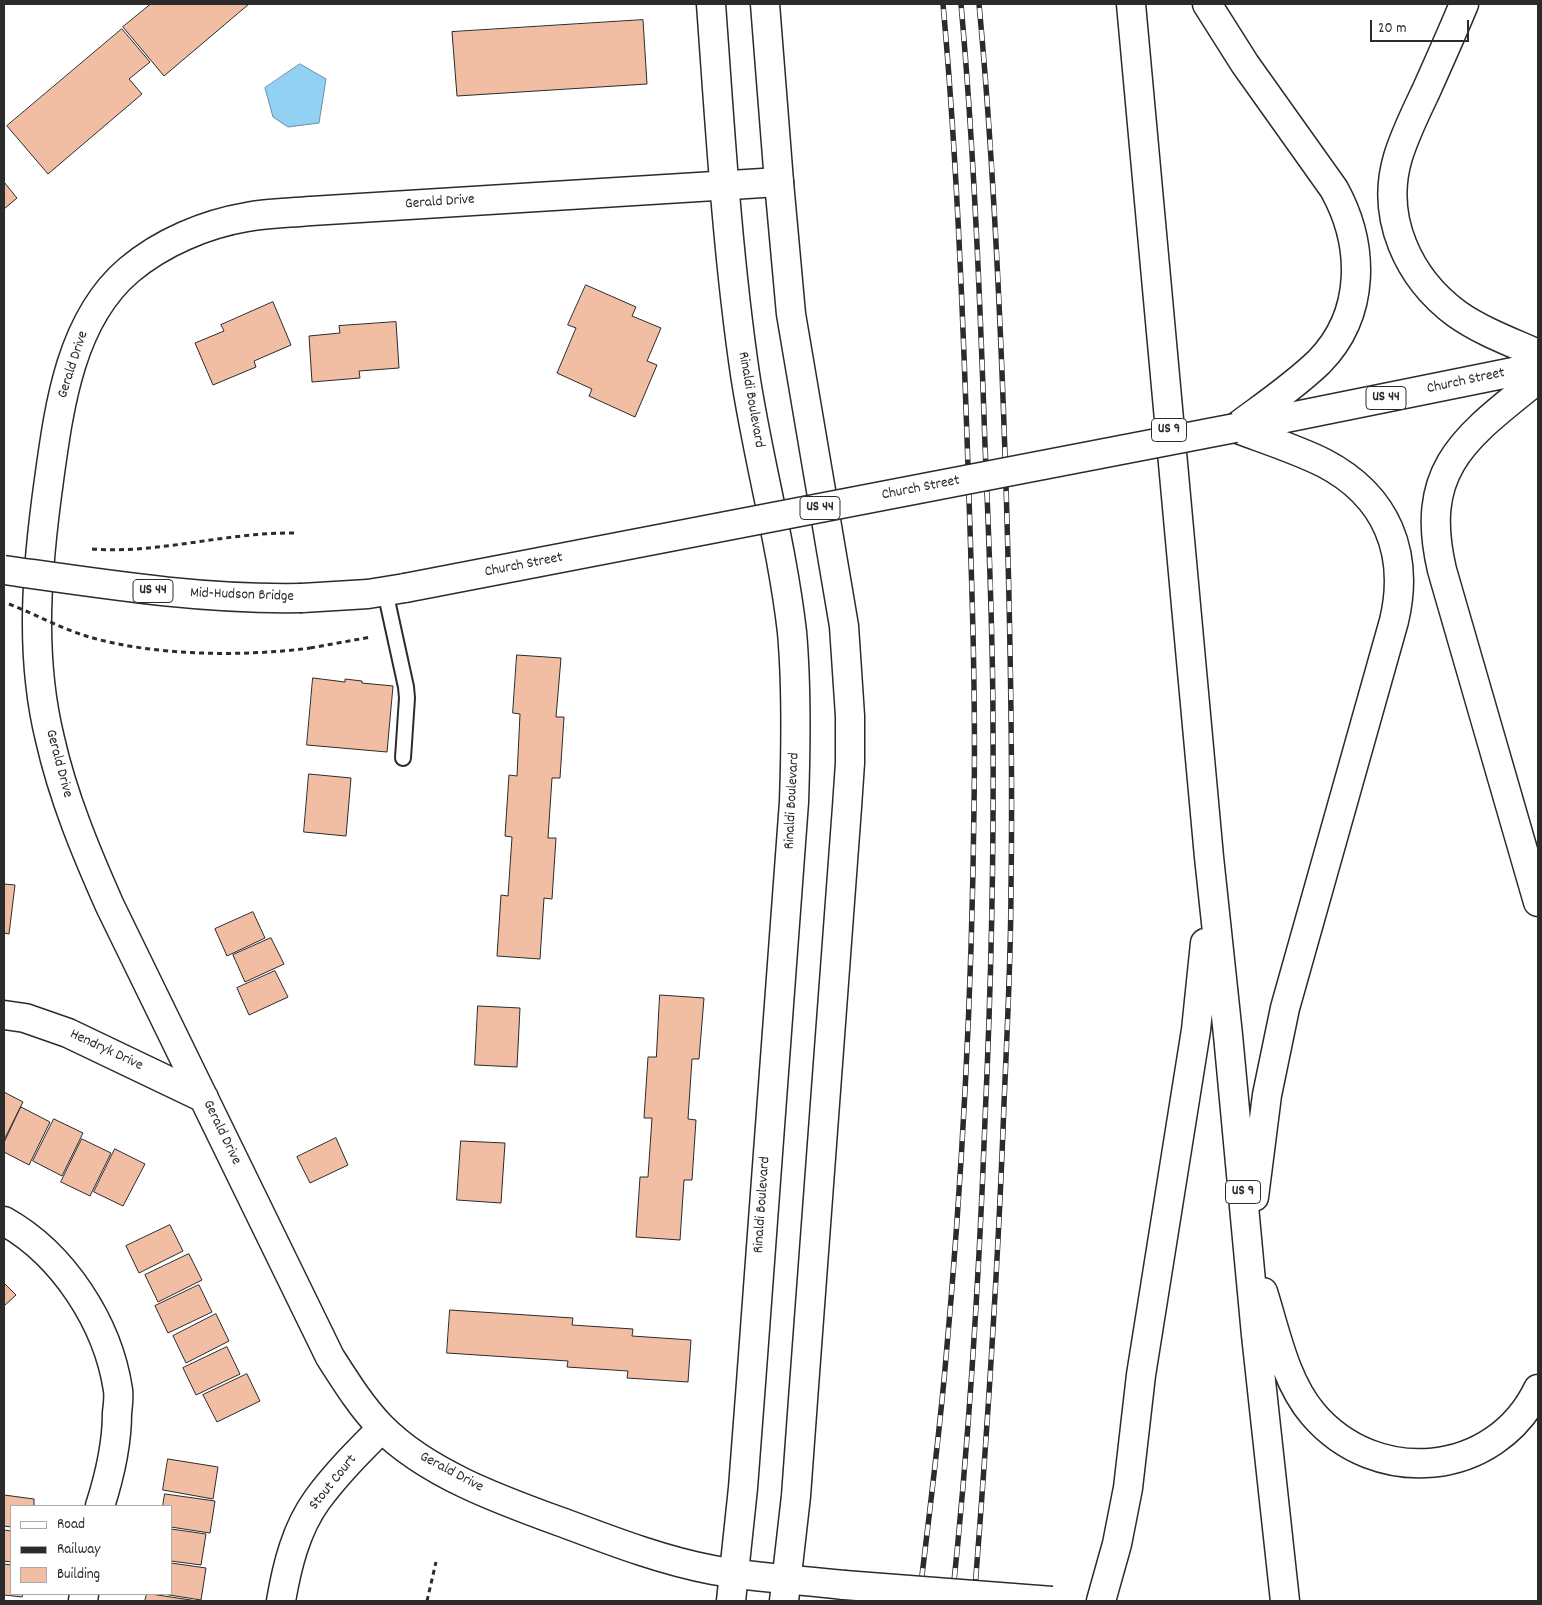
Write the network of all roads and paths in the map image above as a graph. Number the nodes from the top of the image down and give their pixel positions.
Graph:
1 (710, 4) edge
2 (765, 4) edge
3 (1131, 4) edge
4 (1206, 4) edge
5 (1464, 4) edge
6 (779, 182) junction
7 (724, 185) junction
8 (1538, 354) edge
9 (1538, 367) edge
10 (1538, 379) edge
11 (1234, 428) junction
12 (295, 533) dead end
13 (84, 548) dead end
14 (4, 570) edge
15 (395, 590) junction
16 (302, 598) joint
17 (4, 602) edge
18 (394, 633) junction
19 (403, 758) dead end
20 (1209, 856) junction
21 (1538, 902) edge
22 (4, 1015) edge
23 (204, 1098) junction
24 (4, 1221) edge
25 (1248, 1248) junction
26 (1538, 1389) edge
27 (382, 1428) junction
28 (100, 1505) edge
29 (436, 1562) dead end
30 (734, 1573) junction
31 (786, 1590) edge
32 (281, 1601) edge
33 (426, 1601) edge
34 (731, 1601) edge
35 (1052, 1601) edge
36 (1101, 1601) edge
37 (1284, 1601) edge

1 - 7 main road, Rinaldi Boulevard
2 - 6 main road
3 - 20 main road, US 9
4 - 11 main road
5 - 8 main road
6 - 7 main road, Gerald Drive
6 - 31 main road
7 - 23 main road, Gerald Drive
7 - 30 main road, Rinaldi Boulevard
9 - 11 main road, Church Street / US 44
10 - 21 main road
11 - 15 main road, Church Street / US 44, bridge
11 - 25 main road
12 - 13 path, bridge
14 - 16 main road, Mid-Hudson Bridge / US 44, bridge
15 - 16 main road, Church Street / US 44
15 - 18 lane
17 - 18 path, bridge
18 - 19 lane
20 - 25 main road, US 9
20 - 36 main road
22 - 23 main road, Hendryk Drive
23 - 27 main road, Gerald Drive
24 - 28 main road
25 - 26 main road
25 - 37 main road, US 9
27 - 30 main road, Gerald Drive
27 - 32 main road, Stout Court
29 - 33 path
30 - 31 main road, Gerald Drive
30 - 34 main road, Rinaldi Boulevard
31 - 35 main road, Gerald Drive, bridge

